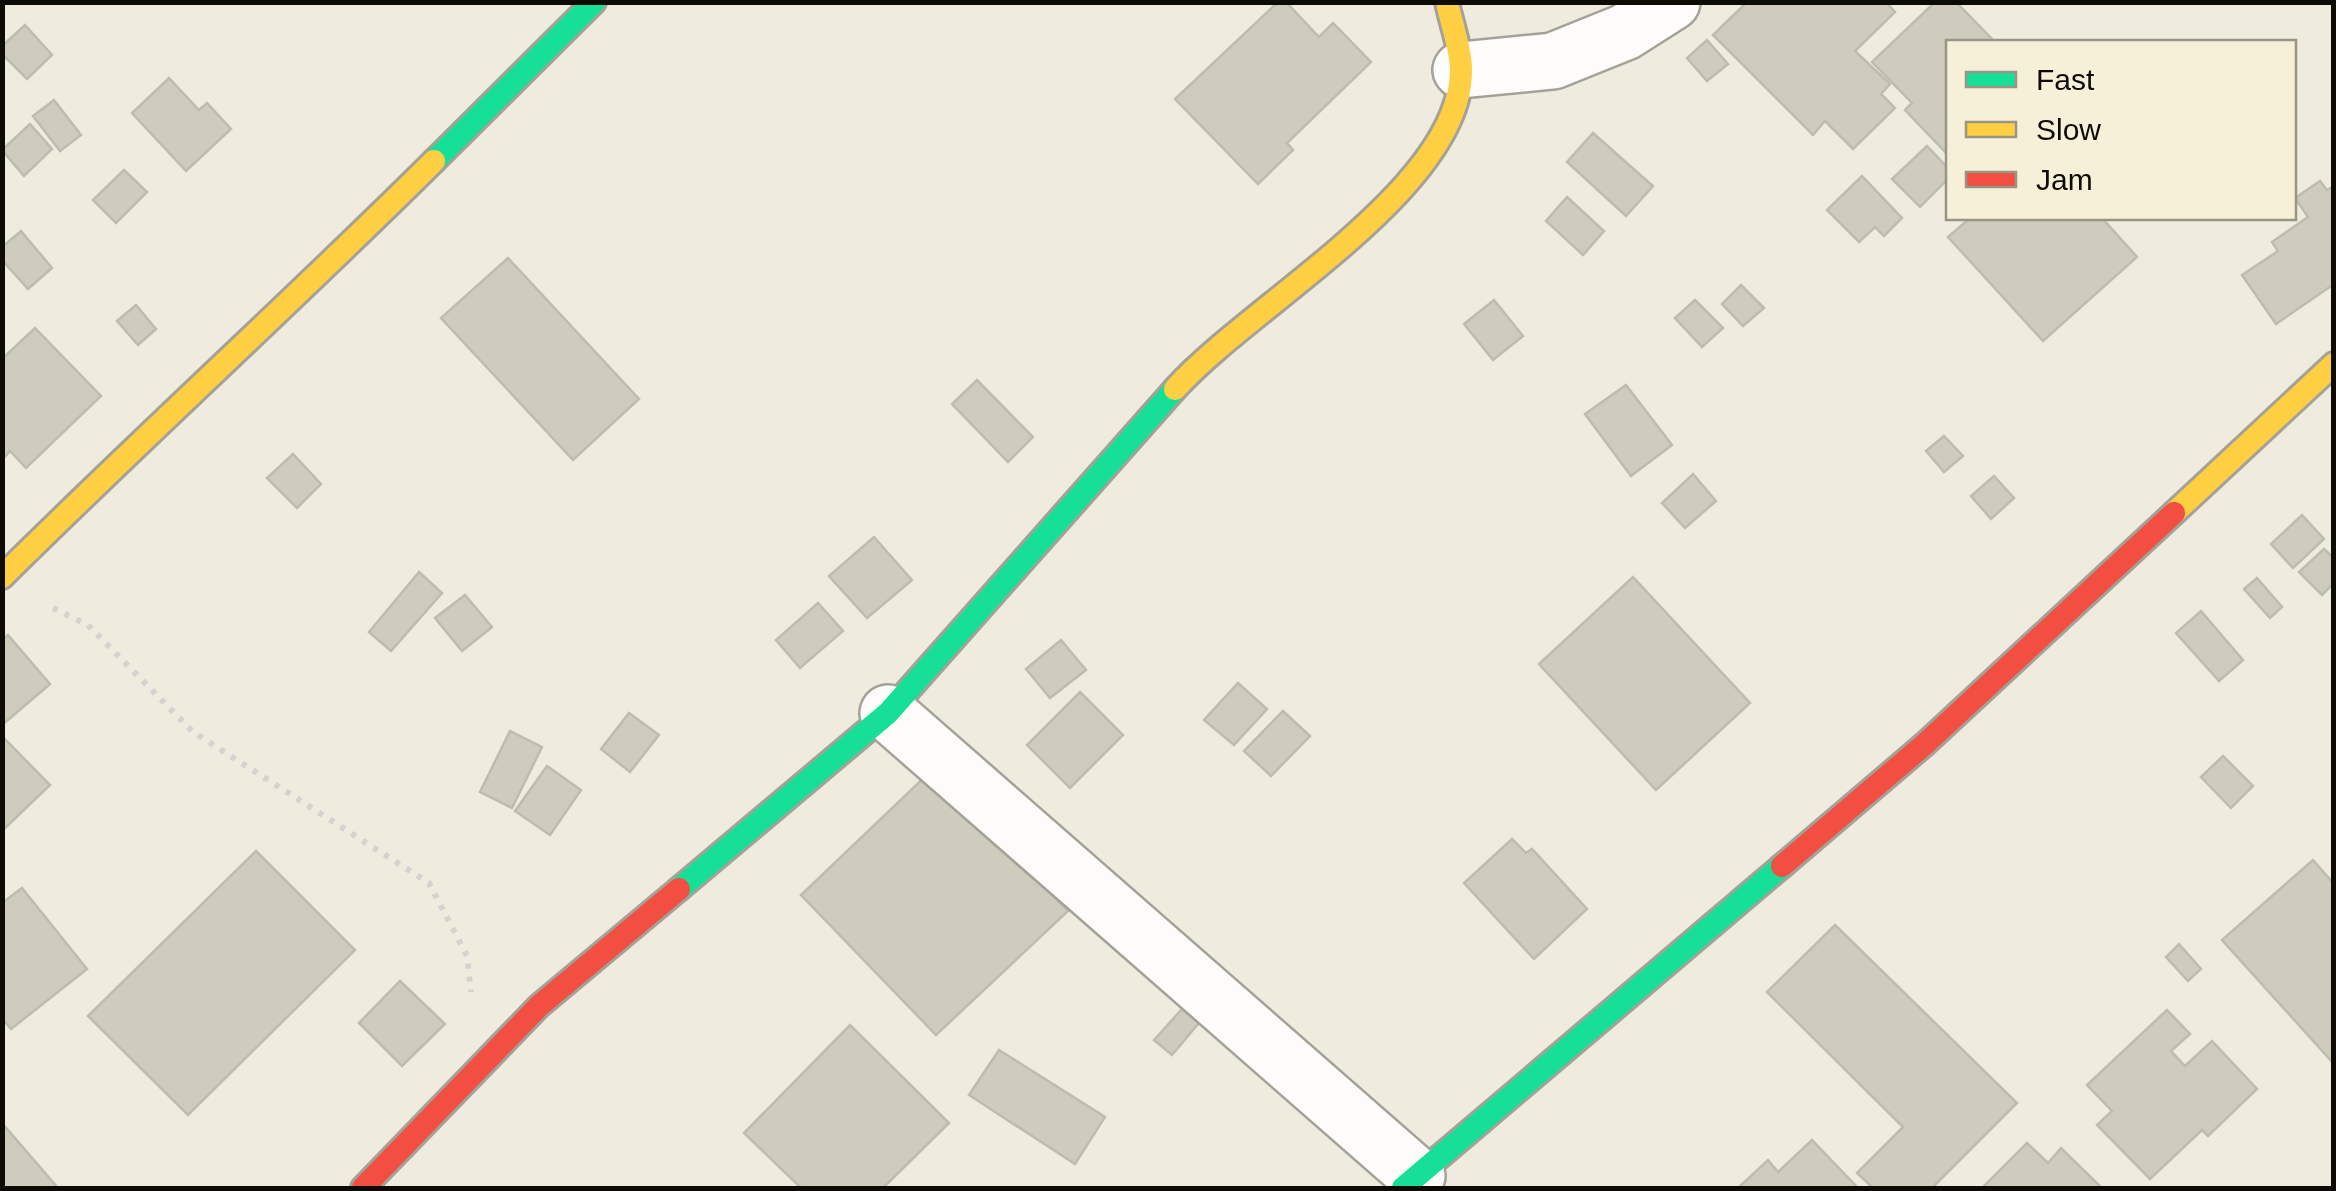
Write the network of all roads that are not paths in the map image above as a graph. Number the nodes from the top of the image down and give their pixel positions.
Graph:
1 (594, 2) edge
2 (1447, 2) edge
3 (1672, 2) edge
4 (1461, 70) junction
5 (2334, 364) edge
6 (2, 577) edge
7 (888, 713) junction
8 (1410, 1182) edge
9 (363, 1188) edge

1 - 6 street
2 - 4 street
3 - 4 street
4 - 7 street
5 - 8 street
7 - 8 street
7 - 9 street

